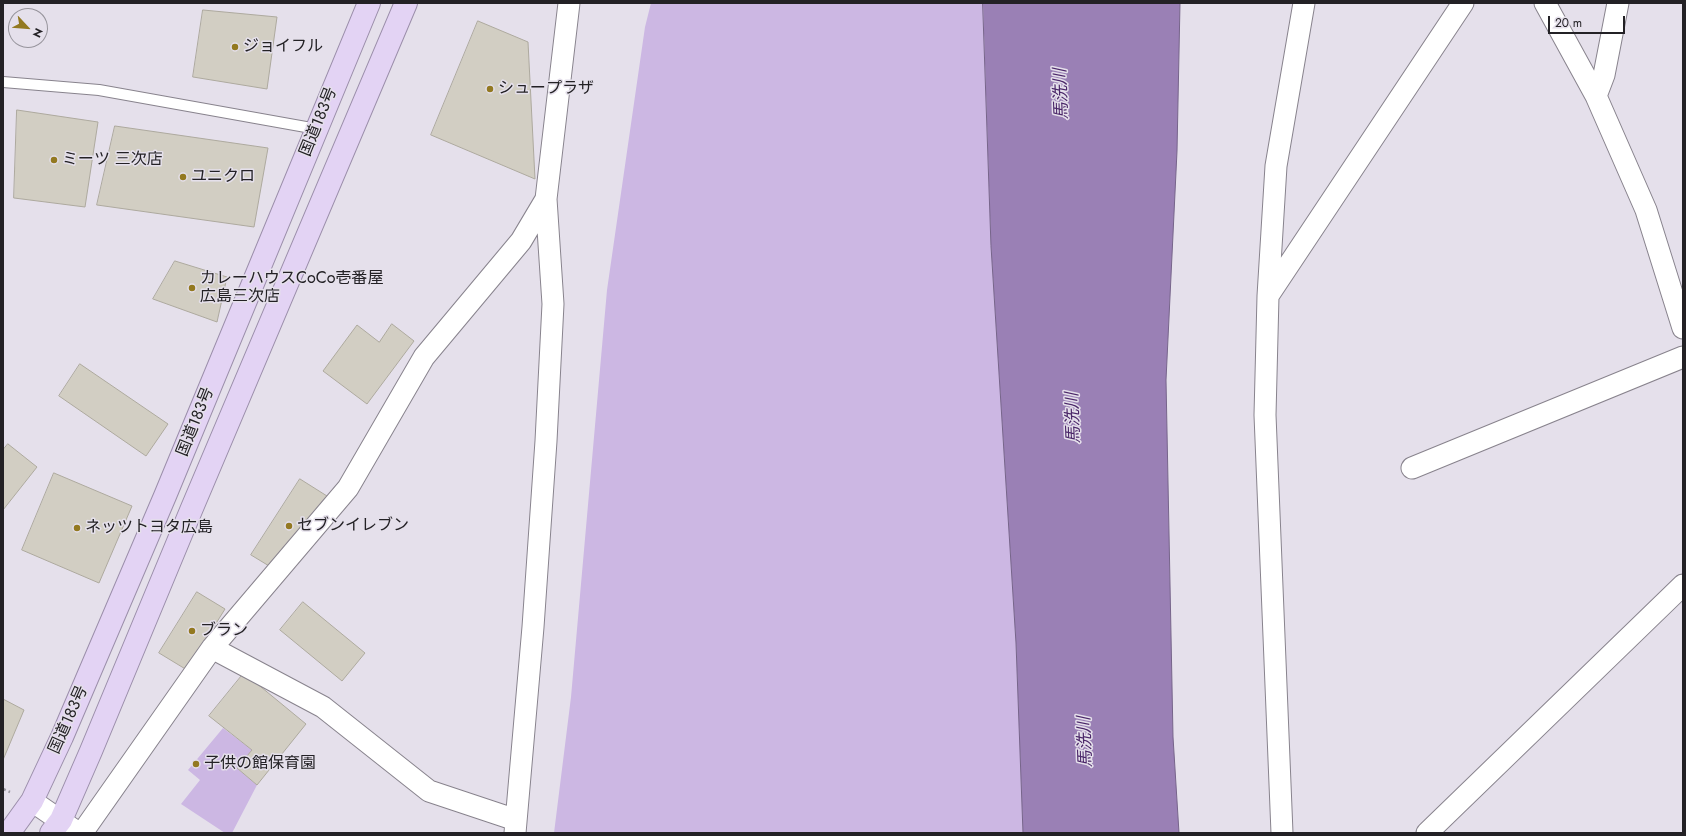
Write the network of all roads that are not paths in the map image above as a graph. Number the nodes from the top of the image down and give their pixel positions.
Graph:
1 (369, 3) edge
2 (406, 3) edge
3 (569, 3) edge
4 (1304, 3) edge
5 (1463, 3) edge
6 (1545, 3) edge
7 (1618, 3) edge
8 (3, 82) edge
9 (1596, 96) junction
10 (317, 128) junction
11 (546, 199) junction
12 (1268, 296) junction
13 (1683, 328) edge
14 (1683, 357) edge
15 (1412, 468) dead end
16 (1683, 585) edge
17 (212, 648) junction
18 (32, 801) junction
19 (56, 826) edge
20 (516, 827) edge
21 (8, 833) edge
22 (78, 833) edge
23 (82, 833) edge
24 (1282, 833) edge
25 (1427, 833) edge

1 - 10 highway, 国道183号
2 - 19 highway, 国道183号
3 - 11 street
4 - 12 street
5 - 12 street
6 - 9 street
7 - 9 street
8 - 10 lane
9 - 13 street
10 - 18 highway, 国道183号
11 - 17 street
11 - 20 street
12 - 24 street
14 - 15 street
16 - 25 street
17 - 20 street
17 - 23 street
18 - 19 street
18 - 21 highway, 国道183号
19 - 22 street

